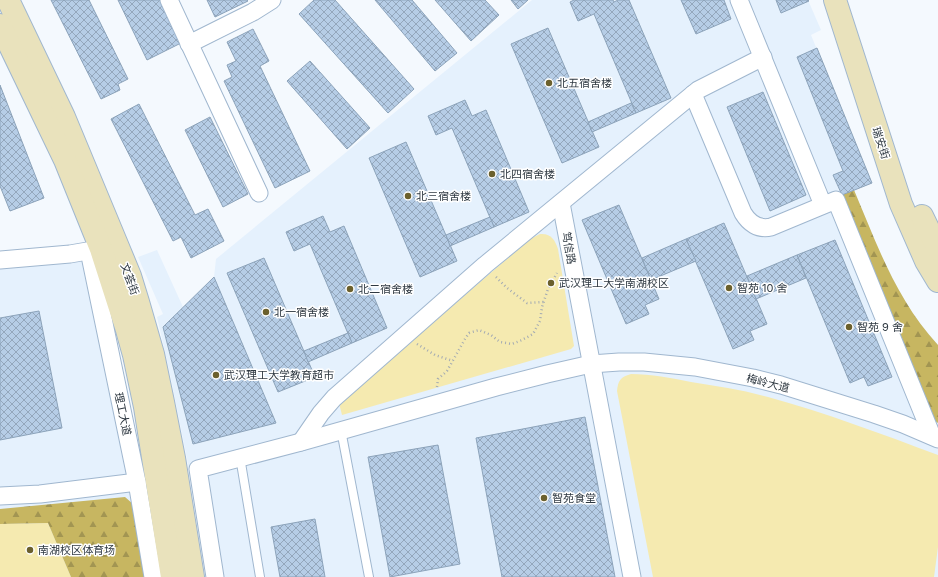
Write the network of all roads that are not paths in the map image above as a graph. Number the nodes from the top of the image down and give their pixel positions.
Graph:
1 (8, 0) edge
2 (169, 0) edge
3 (272, 0) edge
4 (739, 0) edge
5 (835, 0) edge
6 (851, 0) edge
7 (0, 26) edge
8 (189, 44) junction
9 (763, 57) junction
10 (693, 94) junction
11 (259, 193) dead end
12 (561, 203) junction
13 (823, 205) junction
14 (938, 249) edge
15 (95, 250) junction
16 (0, 260) edge
17 (938, 281) edge
18 (591, 364) junction
19 (341, 430) junction
20 (935, 438) edge
21 (301, 442) junction
22 (240, 457) junction
23 (137, 482) junction
24 (0, 496) edge
25 (153, 577) edge
26 (172, 577) edge
27 (194, 577) edge
28 (215, 577) edge
29 (260, 577) edge
30 (369, 577) edge
31 (632, 577) edge

1 - 27 main road, 文荟街
2 - 8 street
3 - 8 street
4 - 9 street
5 - 17 main road, 瑞安街
6 - 14 main road, 瑞安街
7 - 15 main road, 文荟街
8 - 11 street
9 - 10 street
9 - 13 street
10 - 12 street
10 - 13 street
12 - 18 street, 笃信路
12 - 21 street
13 - 20 street
15 - 16 street
15 - 23 street, 理工大道
15 - 26 main road, 文荟街
18 - 19 street, 梅岭大道
18 - 20 street, 梅岭大道
18 - 31 street, 笃信路
19 - 21 street, 梅岭大道
19 - 30 lane
21 - 22 street, 梅岭大道
22 - 28 street, 梅岭大道
22 - 29 lane
23 - 24 street
23 - 25 street, 理工大道

